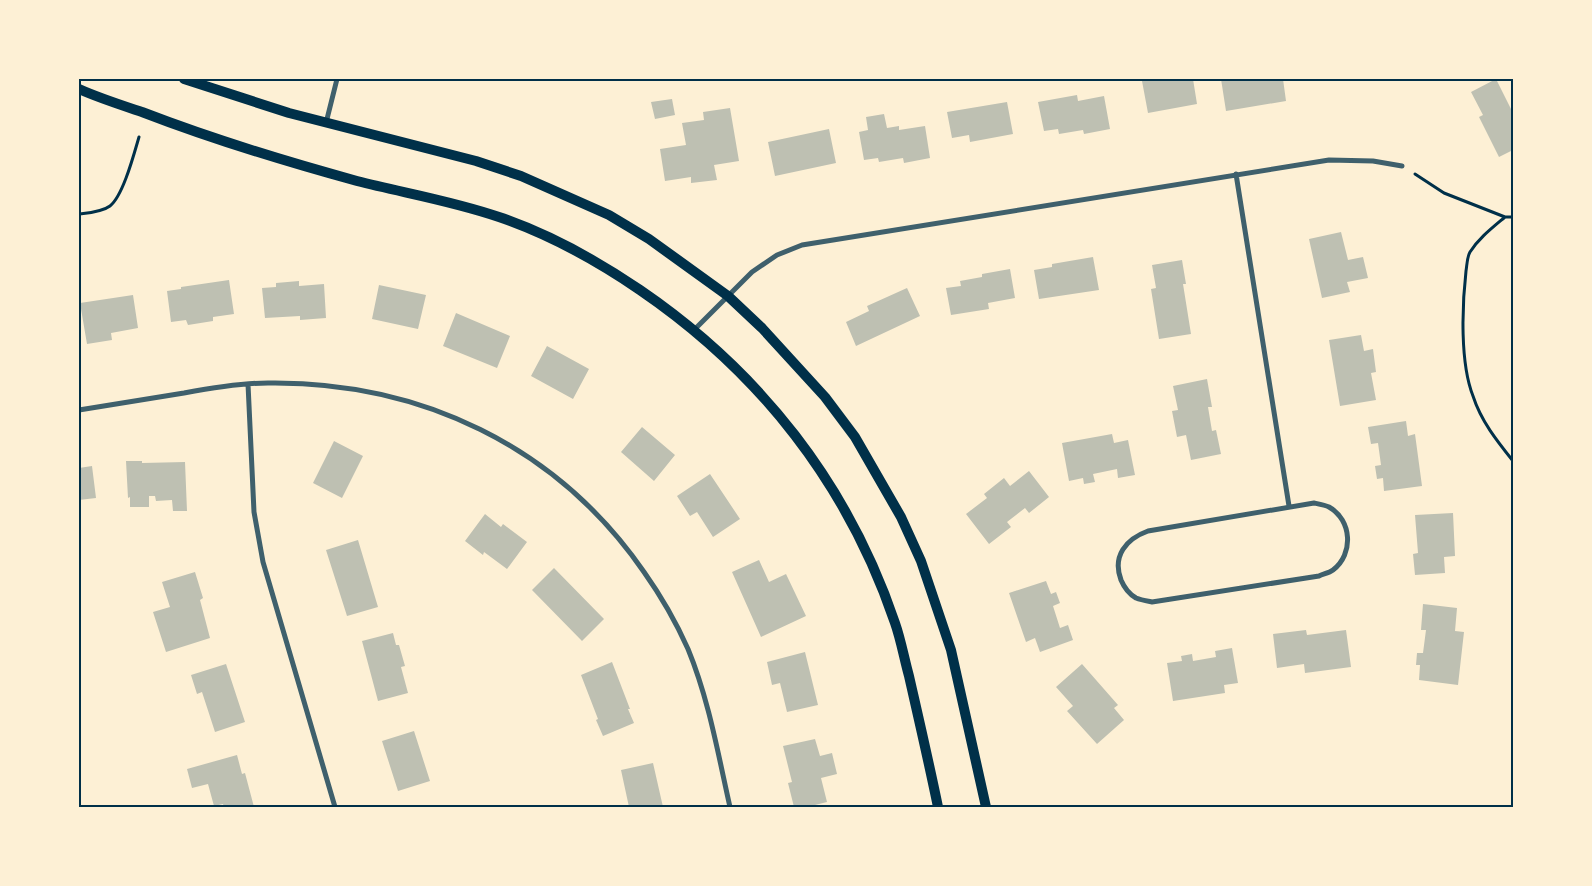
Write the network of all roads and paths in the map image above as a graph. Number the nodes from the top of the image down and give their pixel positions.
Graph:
1 (184, 79) edge
2 (337, 79) edge
3 (79, 89) edge
4 (326, 123) junction
5 (139, 136) dead end
6 (1402, 166) joint
7 (1236, 174) junction
8 (79, 214) edge
9 (1505, 217) junction
10 (1513, 217) edge
11 (728, 296) junction
12 (694, 330) junction
13 (248, 384) junction
14 (79, 410) edge
15 (1513, 461) edge
16 (1289, 506) junction
17 (335, 807) edge
18 (730, 807) edge
19 (938, 807) edge
20 (986, 807) edge

1 - 4 main road
2 - 4 street
3 - 12 main road
4 - 11 main road
5 - 8 path
6 - 7 street
6 - 9 path
7 - 11 street
7 - 16 street
9 - 10 path
9 - 15 path
11 - 12 street
11 - 20 main road
12 - 19 main road
13 - 14 street
13 - 17 street
13 - 18 street
16 - 16 street

